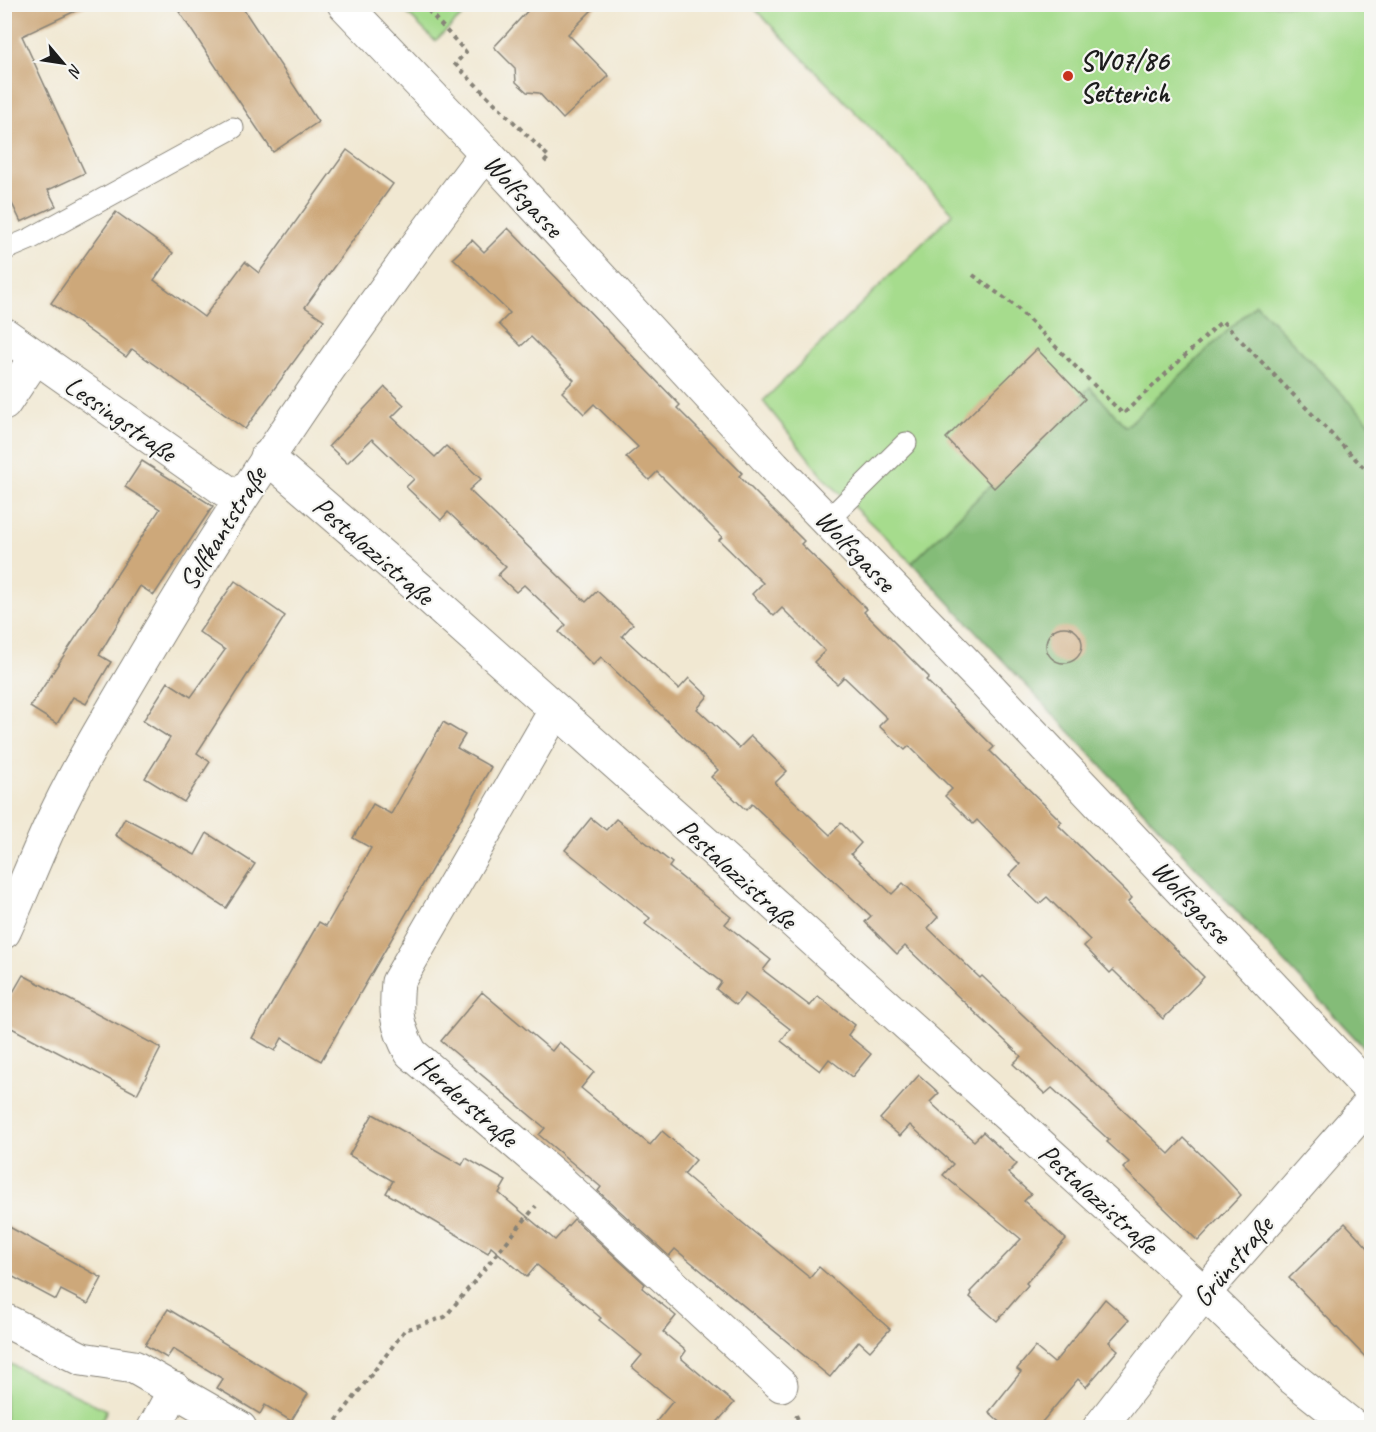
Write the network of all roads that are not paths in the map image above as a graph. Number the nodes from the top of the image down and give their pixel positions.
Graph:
1 (344, 4) edge
2 (233, 128) dead end
3 (486, 153) junction
4 (4, 250) edge
5 (4, 334) edge
6 (35, 358) junction
7 (4, 404) edge
8 (906, 443) dead end
9 (267, 458) junction
10 (239, 500) junction
11 (827, 521) junction
12 (555, 711) junction
13 (4, 932) edge
14 (1371, 1092) edge
15 (1371, 1101) edge
16 (1204, 1293) junction
17 (4, 1320) edge
18 (781, 1385) dead end
19 (175, 1389) junction
20 (154, 1428) edge
21 (240, 1428) edge
22 (1099, 1428) edge
23 (1355, 1428) edge

1 - 3 street, Wolfsgasse
2 - 4 lane
3 - 9 street, Selfkantstraße
3 - 11 street, Wolfsgasse
5 - 6 street, Lessingstraße
6 - 7 street
6 - 10 street, Lessingstraße
8 - 11 lane
9 - 10 street, Selfkantstraße
9 - 12 street, Pestalozzistraße
10 - 13 street, Selfkantstraße
11 - 14 street, Wolfsgasse
12 - 16 street, Pestalozzistraße
12 - 18 street, Herderstraße
15 - 16 street, Grünstraße
16 - 22 street, Grünstraße
16 - 23 street, Pestalozzistraße
17 - 19 street
19 - 20 street
19 - 21 street

